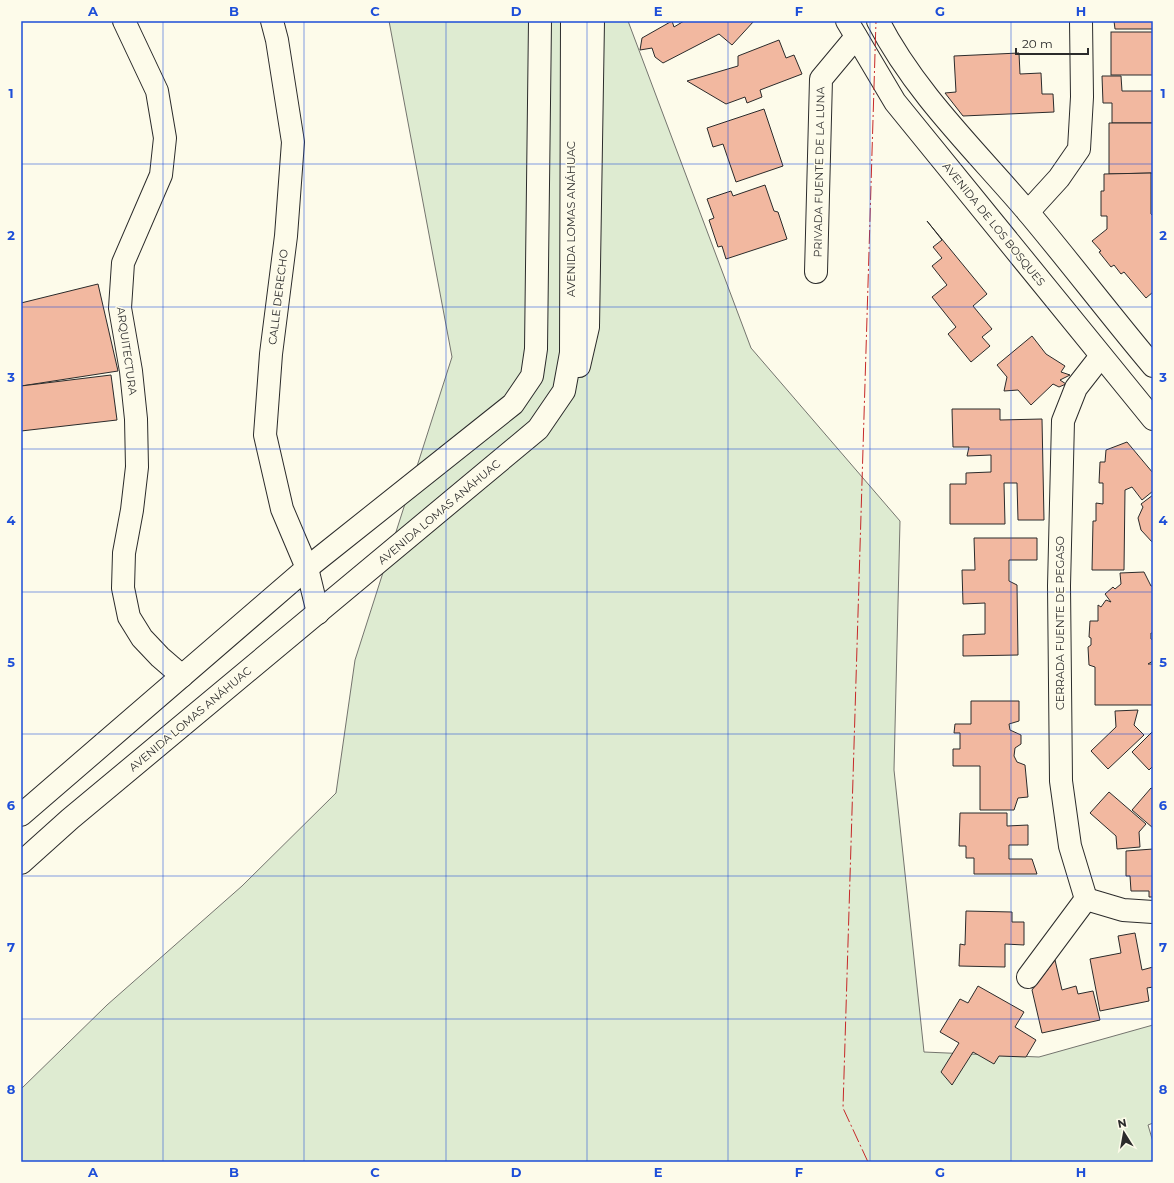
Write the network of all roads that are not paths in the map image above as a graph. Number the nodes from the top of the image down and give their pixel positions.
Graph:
1 (124, 21) edge
2 (272, 21) edge
3 (540, 21) edge
4 (572, 21) edge
5 (593, 21) edge
6 (878, 21) edge
7 (1081, 21) edge
8 (851, 29) edge
9 (1028, 212) junction
10 (816, 272) dead end
11 (1101, 356) junction
12 (1152, 364) edge
13 (564, 391) junction
14 (1153, 419) edge
15 (307, 568) junction
16 (318, 613) junction
17 (182, 676) junction
18 (21, 815) edge
19 (21, 863) edge
20 (1086, 899) junction
21 (1153, 912) edge
22 (1028, 977) dead end

1 - 17 street, ARQUITECTURA
2 - 15 street, CALLE DERECHO
3 - 15 street
4 - 13 street, AVENIDA LOMAS ANÁHUAC
5 - 13 street
6 - 9 street
7 - 9 street
8 - 10 street, PRIVADA FUENTE DE LA LUNA
8 - 11 street, AVENIDA DE LOS BOSQUES
9 - 12 street
11 - 14 street, AVENIDA DE LOS BOSQUES
11 - 20 street, CERRADA FUENTE DE PEGASO
13 - 16 street, AVENIDA LOMAS ANÁHUAC
15 - 16 street, CALLE DERECHO
15 - 17 street
16 - 19 street, AVENIDA LOMAS ANÁHUAC
17 - 18 street
20 - 21 street
20 - 22 street

